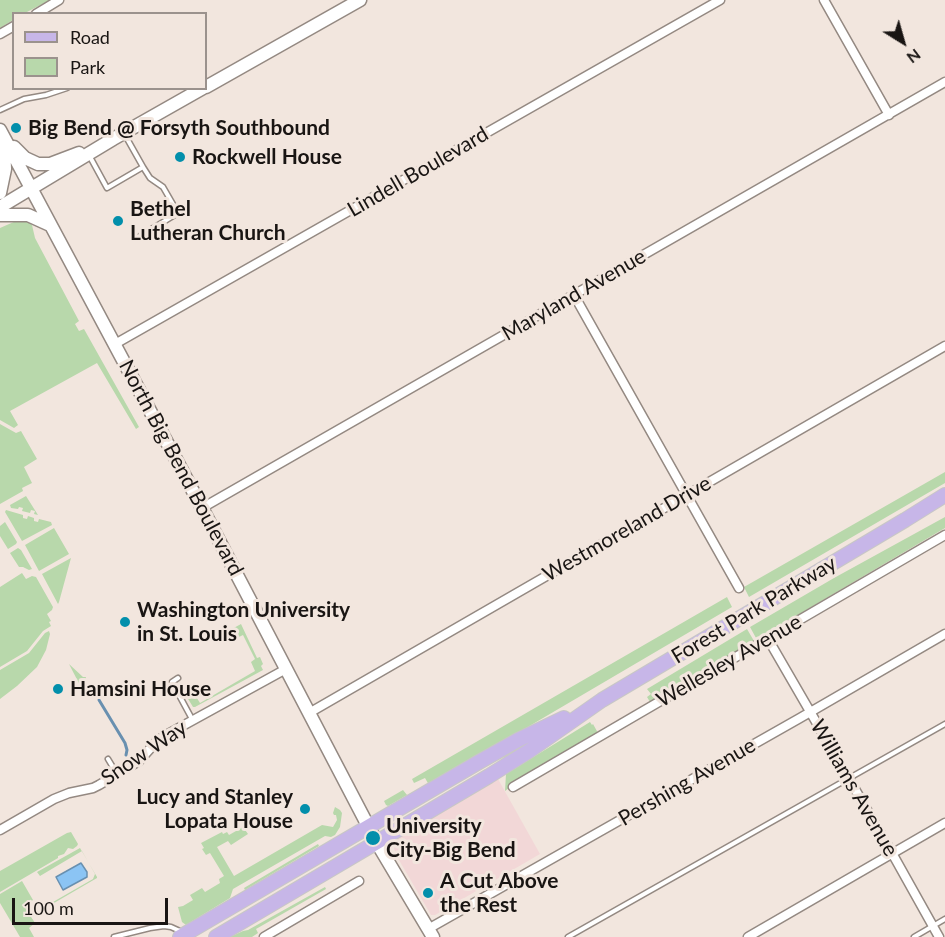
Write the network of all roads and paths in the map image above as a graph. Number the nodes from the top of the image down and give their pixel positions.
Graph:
1 (59, 0) edge
2 (360, 0) edge
3 (720, 0) edge
4 (824, 0) edge
5 (39, 12) edge
6 (945, 82) edge
7 (207, 86) edge
8 (62, 90) edge
9 (200, 90) edge
10 (0, 110) edge
11 (889, 115) junction
12 (2, 134) edge
13 (119, 136) junction
14 (88, 155) junction
15 (143, 167) junction
16 (31, 189) junction
17 (0, 194) edge
18 (0, 207) edge
19 (0, 215) edge
20 (51, 225) junction
21 (140, 236) dead end
22 (574, 295) junction
23 (116, 344) junction
24 (945, 346) edge
25 (687, 495) junction
26 (945, 495) edge
27 (945, 501) edge
28 (202, 507) junction
29 (905, 520) junction
30 (945, 535) edge
31 (739, 588) dead end
32 (945, 633) edge
33 (768, 639) junction
34 (286, 669) junction
35 (178, 678) dead end
36 (603, 700) junction
37 (810, 712) junction
38 (309, 713) junction
39 (193, 720) junction
40 (945, 724) edge
41 (108, 759) dead end
42 (117, 774) junction
43 (849, 778) junction
44 (513, 787) dead end
45 (945, 823) edge
46 (368, 828) junction
47 (0, 830) edge
48 (376, 843) junction
49 (892, 853) junction
50 (359, 881) dead end
51 (945, 919) edge
52 (933, 926) junction
53 (430, 933) edge
54 (183, 936) edge
55 (114, 937) edge
56 (216, 937) edge
57 (264, 937) edge
58 (568, 937) edge
59 (748, 937) edge
60 (914, 937) edge
61 (939, 937) edge

1 - 5 street
2 - 7 main road
3 - 23 street, Lindell Boulevard
4 - 11 street
6 - 11 street, Maryland Avenue
8 - 10 lane
9 - 13 main road
11 - 22 street, Maryland Avenue
12 - 13 main road
12 - 16 main road, North Big Bend Boulevard
12 - 17 main road
13 - 14 main road
13 - 15 lane
14 - 15 lane
14 - 16 main road
15 - 21 lane
16 - 18 main road
16 - 20 main road, North Big Bend Boulevard
19 - 20 main road
20 - 23 main road, North Big Bend Boulevard
22 - 25 street
22 - 28 street, Maryland Avenue
23 - 28 main road, North Big Bend Boulevard
24 - 25 street, Westmoreland Drive
25 - 31 street
25 - 38 street, Westmoreland Drive
26 - 29 main road, Forest Park Parkway
27 - 29 main road, Forest Park Parkway
28 - 34 main road, North Big Bend Boulevard
29 - 36 main road, Forest Park Parkway
30 - 33 street, Wellesley Avenue
32 - 37 street, Pershing Avenue
33 - 37 street, Williams Avenue
33 - 44 street, Wellesley Avenue
34 - 38 main road, North Big Bend Boulevard
34 - 39 street, Snow Way
35 - 39 lane
36 - 46 main road, Forest Park Parkway
36 - 48 main road, Forest Park Parkway
37 - 43 street, Williams Avenue
37 - 53 street, Pershing Avenue
38 - 46 main road, North Big Bend Boulevard
39 - 42 street, Snow Way
40 - 43 lane
41 - 42 lane
42 - 47 street, Snow Way
43 - 49 street, Williams Avenue
43 - 58 lane
45 - 49 street
46 - 48 main road, North Big Bend Boulevard
46 - 54 main road, Forest Park Parkway
48 - 53 main road, North Big Bend Boulevard
48 - 56 main road, Forest Park Parkway
49 - 52 street, Williams Avenue
49 - 59 street
50 - 57 street
51 - 52 lane
52 - 60 lane
52 - 61 street, Williams Avenue
54 - 55 lane

